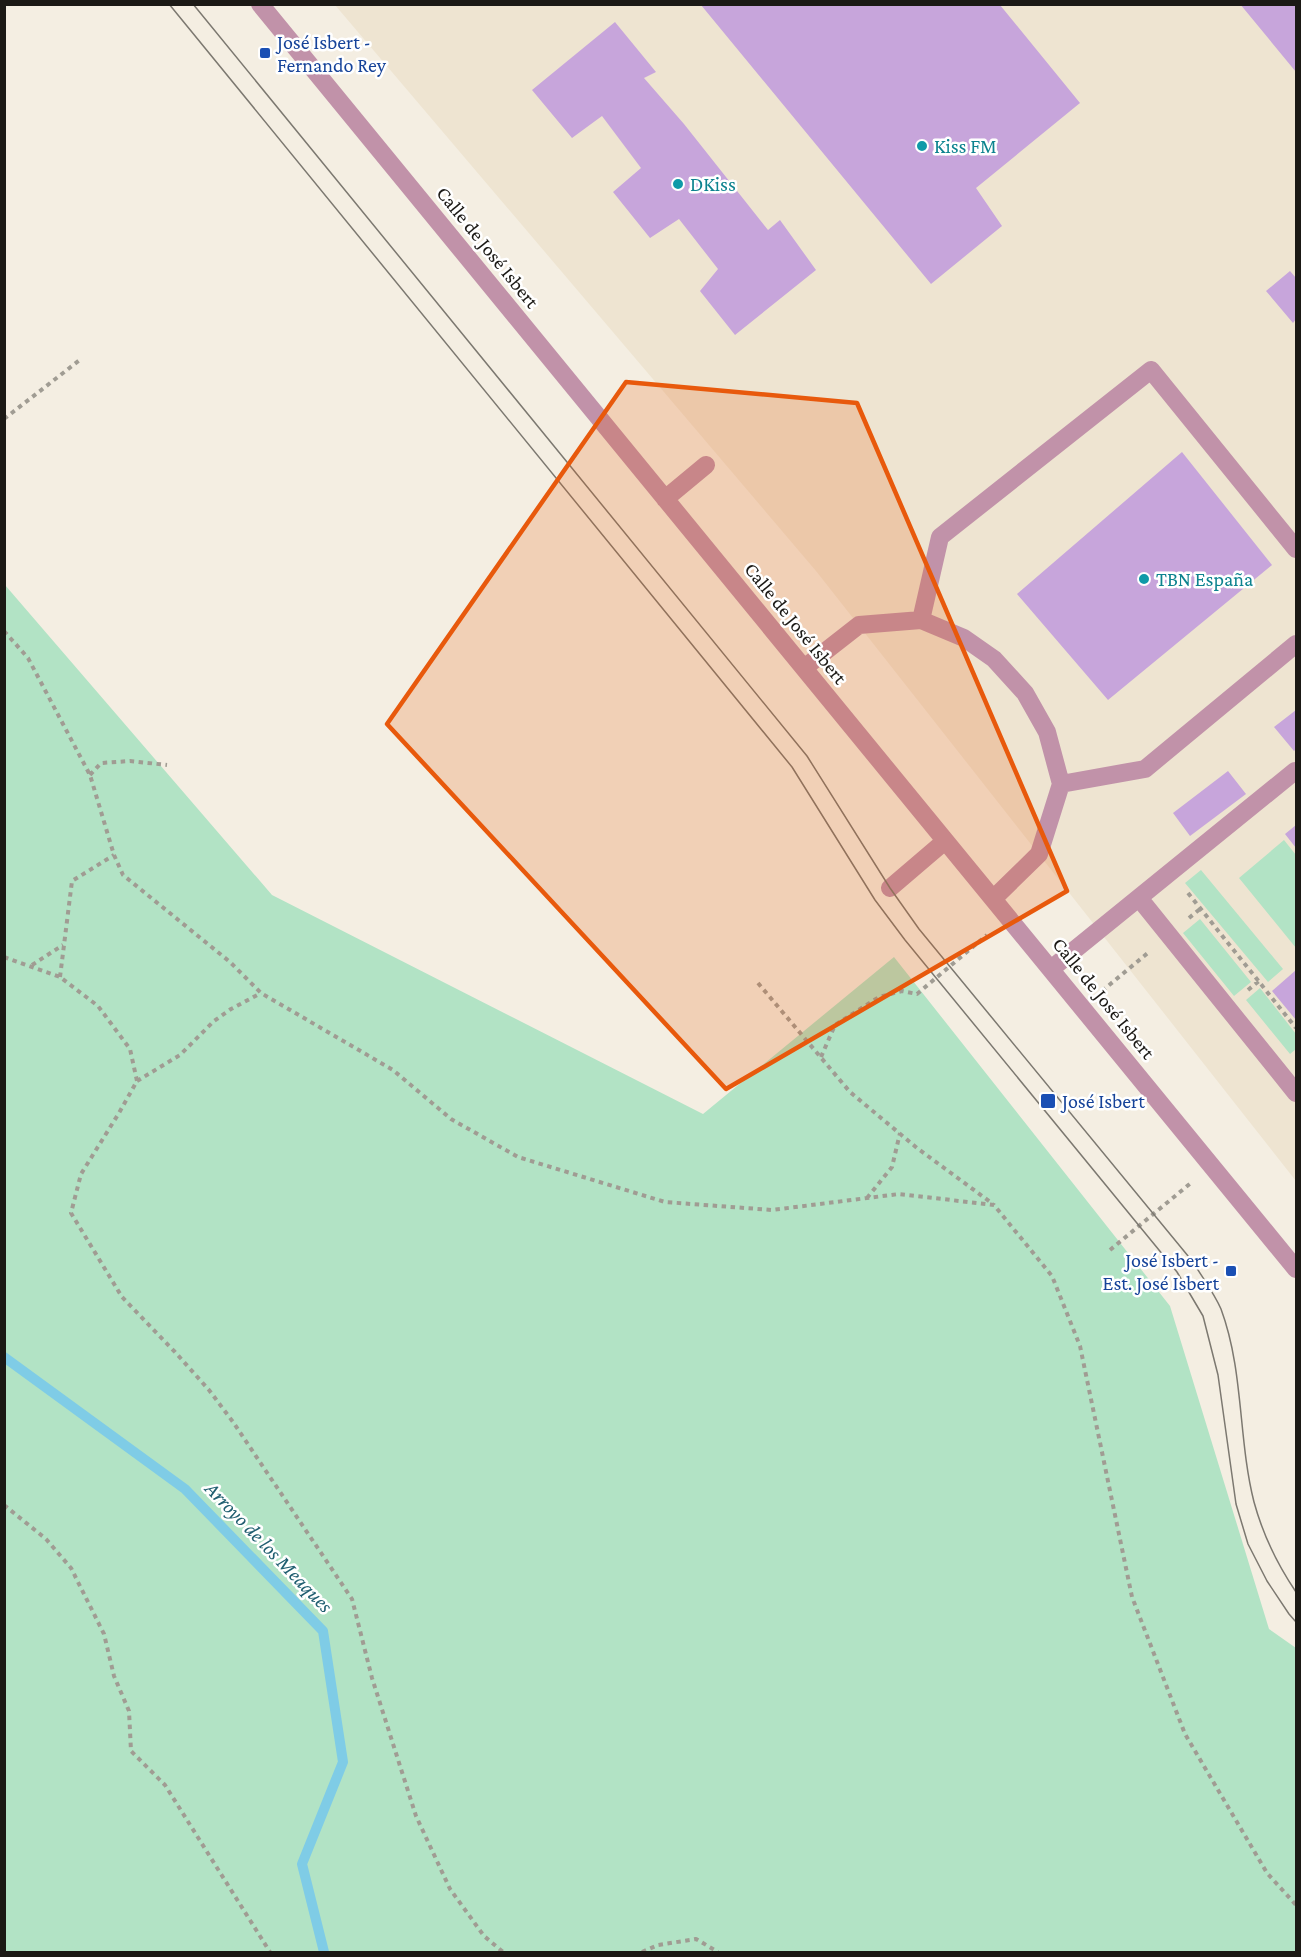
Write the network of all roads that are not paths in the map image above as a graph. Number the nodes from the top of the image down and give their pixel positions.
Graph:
1 (260, 4) edge
2 (706, 465) dead end
3 (665, 499) junction
4 (1296, 549) edge
5 (921, 620) junction
6 (1296, 644) edge
7 (804, 668) junction
8 (1296, 772) edge
9 (1061, 783) junction
10 (945, 841) junction
11 (890, 888) dead end
12 (1139, 898) junction
13 (993, 899) junction
14 (1051, 969) junction
15 (1296, 1093) edge
16 (1296, 1269) edge

1 - 3 street, Calle de José Isbert
2 - 3 street
3 - 7 street, Calle de José Isbert
4 - 5 street
5 - 7 street
5 - 9 street
6 - 9 street
7 - 10 street, Calle de José Isbert
8 - 12 street
9 - 13 street
10 - 11 street
10 - 13 street, Calle de José Isbert
12 - 14 street
12 - 15 street
13 - 14 street, Calle de José Isbert
14 - 16 street, Calle de José Isbert

